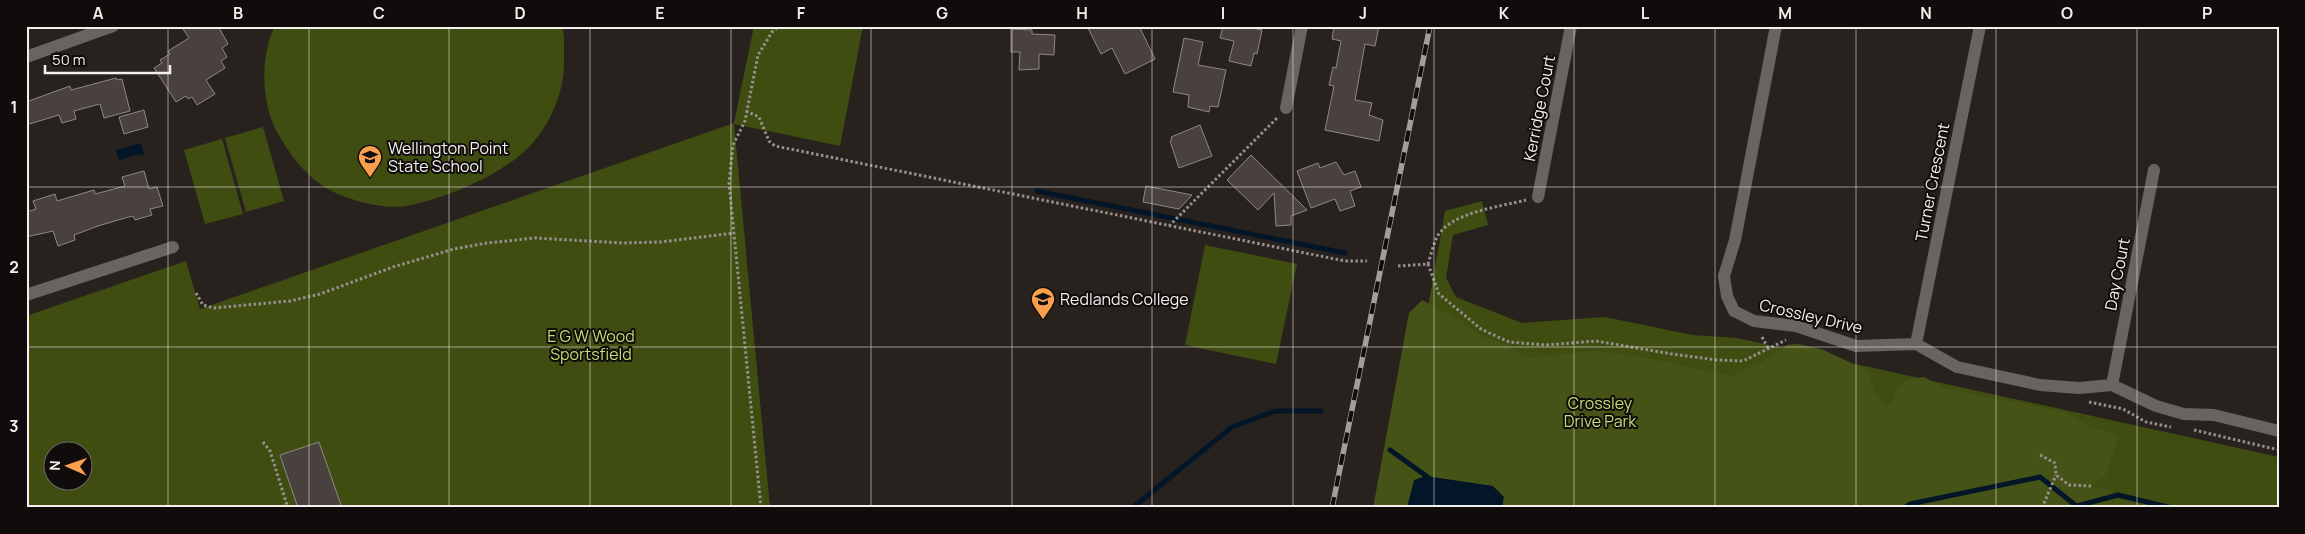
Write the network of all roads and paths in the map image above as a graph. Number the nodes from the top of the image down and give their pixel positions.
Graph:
1 (113, 26) edge
2 (779, 26) edge
3 (1302, 26) edge
4 (1571, 26) edge
5 (1776, 26) edge
6 (1980, 26) edge
7 (26, 56) edge
8 (1286, 108) joint
9 (746, 111) junction
10 (2154, 170) dead end
11 (1538, 197) joint
12 (1169, 226) junction
13 (734, 233) junction
14 (173, 247) dead end
15 (1368, 261) dead end
16 (1428, 264) junction
17 (1398, 266) dead end
18 (196, 293) dead end
19 (26, 295) edge
20 (1787, 340) dead end
21 (1916, 344) junction
22 (2112, 384) junction
23 (2087, 402) dead end
24 (2172, 427) dead end
25 (2190, 430) dead end
26 (2279, 431) edge
27 (262, 442) dead end
28 (2279, 450) edge
29 (2040, 456) dead end
30 (2056, 475) junction
31 (2091, 486) dead end
32 (288, 508) edge
33 (761, 508) edge
34 (2042, 508) edge

1 - 7 street
2 - 9 path
3 - 8 street
4 - 11 street, Kerridge Court
5 - 21 street, Crossley Drive
6 - 21 street, Turner Crescent
8 - 12 path
9 - 12 path
9 - 13 path
10 - 22 street, Day Court
11 - 16 path
12 - 15 path
13 - 18 path
13 - 33 path
14 - 19 street
16 - 17 path
16 - 20 path
21 - 22 street
22 - 26 street
23 - 24 path
25 - 28 path
27 - 32 path
29 - 30 path
30 - 31 path
30 - 34 path

